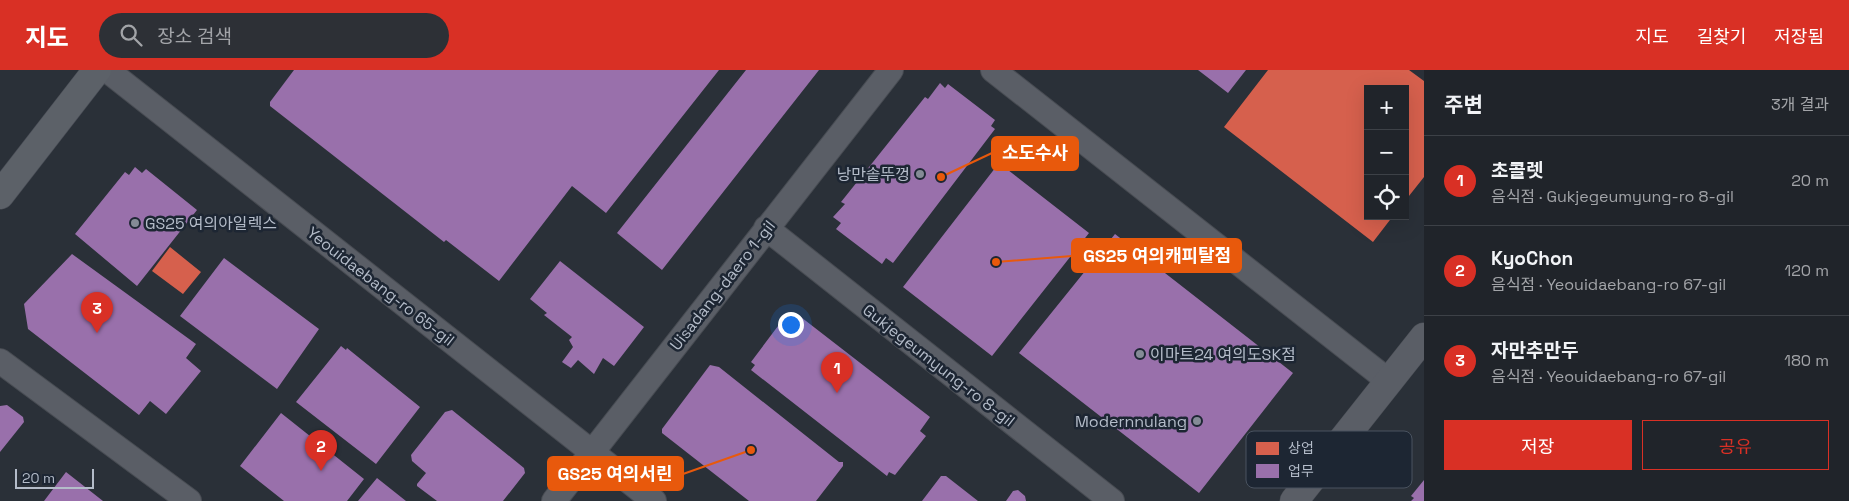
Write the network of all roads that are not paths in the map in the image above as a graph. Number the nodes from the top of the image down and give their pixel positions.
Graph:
1 (97, 70) edge
2 (107, 70) edge
3 (891, 70) edge
4 (993, 70) edge
5 (0, 195) edge
6 (766, 228) junction
7 (1423, 341) edge
8 (0, 361) edge
9 (1390, 382) junction
10 (1350, 431) edge
11 (592, 452) junction
12 (1304, 488) edge
13 (189, 501) edge
14 (554, 501) edge
15 (654, 501) edge
16 (1112, 501) edge
17 (1294, 501) edge

1 - 5 main road
2 - 11 street, Yeouidaebang-ro 65-gil
3 - 6 street, Uisadang-daero 1-gil
4 - 9 street
6 - 11 street, Uisadang-daero 1-gil
6 - 16 street, Gukjegeumyung-ro 8-gil
7 - 9 street
8 - 13 street
9 - 10 street
11 - 14 street, Uisadang-daero 1-gil
11 - 15 street, Yeouidaebang-ro 65-gil
12 - 17 street

